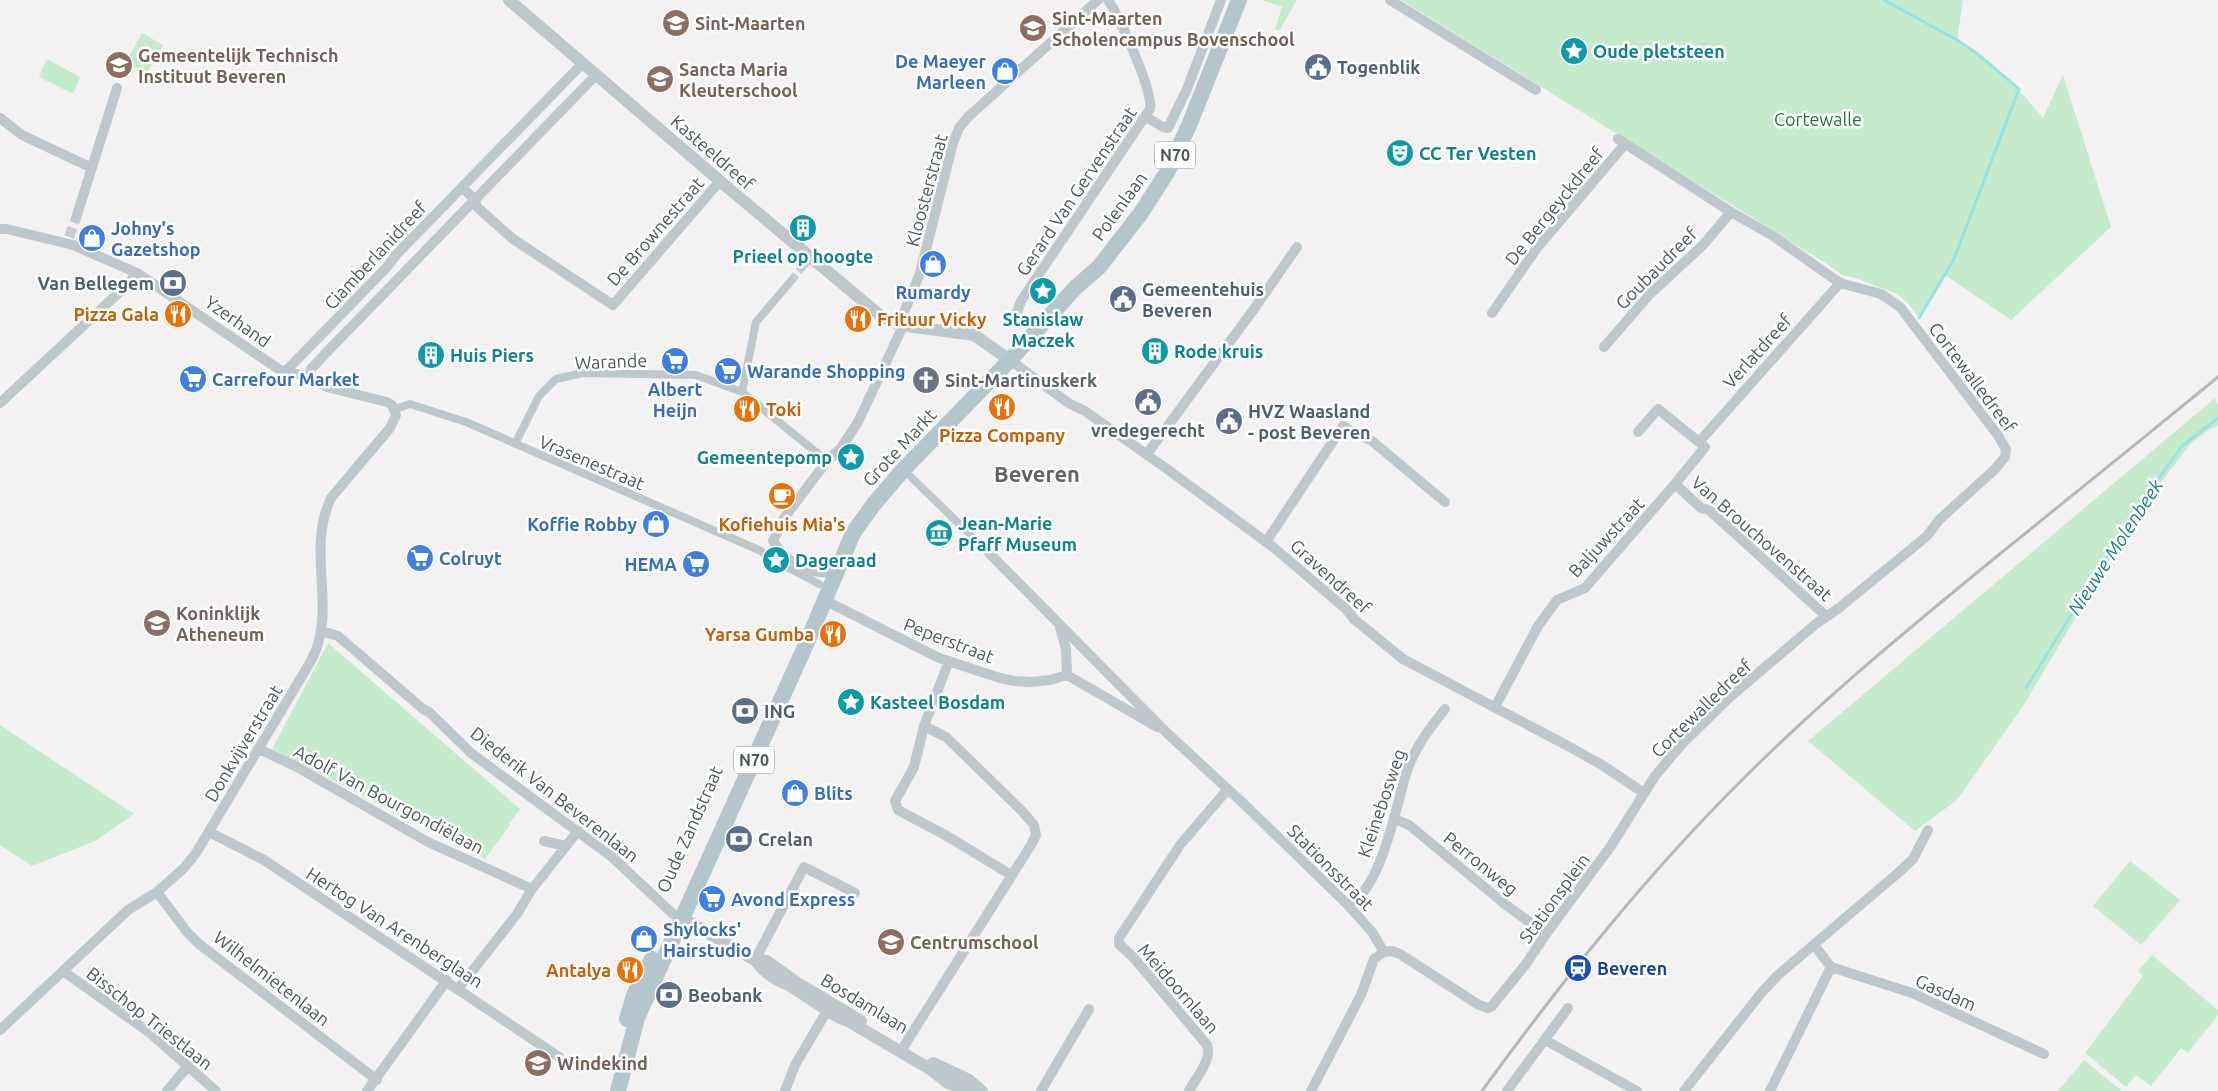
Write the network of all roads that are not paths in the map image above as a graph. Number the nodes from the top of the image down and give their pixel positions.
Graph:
1 (509, 0) edge
2 (1108, 0) edge
3 (1221, 0) edge
4 (1229, 0) edge
5 (1239, 0) edge
6 (1390, 0) edge
7 (1092, 1) edge
8 (582, 64) junction
9 (596, 75) junction
10 (566, 80) junction
11 (117, 88) dead end
12 (1536, 90) dead end
13 (580, 93) junction
14 (1146, 117) junction
15 (0, 118) edge
16 (1621, 142) joint
17 (92, 168) junction
18 (720, 181) junction
19 (462, 187) junction
20 (475, 200) junction
21 (1731, 212) junction
22 (76, 218) tunnel mouth
23 (0, 229) edge
24 (1297, 247) dead end
25 (811, 257) junction
26 (802, 267) tunnel mouth
27 (138, 273) junction
28 (790, 281) tunnel mouth
29 (1840, 283) junction
30 (1076, 288) junction
31 (1492, 313) dead end
32 (1016, 316) dead end
33 (901, 325) junction
34 (312, 345) junction
35 (1604, 347) dead end
36 (325, 354) junction
37 (1010, 360) junction
38 (287, 370) junction
39 (310, 376) junction
40 (742, 392) junction
41 (0, 403) edge
42 (395, 409) junction
43 (1638, 432) dead end
44 (1699, 442) junction
45 (515, 444) junction
46 (1147, 454) junction
47 (827, 461) junction
48 (911, 477) dead end
49 (1676, 484) junction
50 (1445, 502) dead end
51 (773, 541) junction
52 (1266, 542) junction
53 (761, 551) junction
54 (989, 553) joint
55 (824, 589) junction
56 (1826, 616) junction
57 (1059, 624) junction
58 (321, 631) junction
59 (949, 661) junction
60 (1067, 675) junction
61 (1141, 698) junction
62 (1494, 707) junction
63 (1445, 709) dead end
64 (1129, 711) junction
65 (924, 726) junction
66 (1168, 734) junction
67 (259, 749) junction
68 (1228, 789) junction
69 (1644, 793) junction
70 (1395, 820) junction
71 (1928, 830) dead end
72 (578, 831) junction
73 (209, 832) junction
74 (544, 841) dead end
75 (566, 846) junction
76 (1011, 875) junction
77 (532, 889) junction
78 (156, 892) junction
79 (855, 893) dead end
80 (1348, 906) junction
81 (678, 916) junction
82 (1546, 934) junction
83 (1814, 945) junction
84 (1384, 952) junction
85 (755, 960) junction
86 (1831, 967) junction
87 (62, 971) junction
88 (447, 980) junction
89 (459, 988) junction
90 (830, 1006) junction
91 (1568, 1008) dead end
92 (1088, 1010) dead end
93 (0, 1030) edge
94 (1545, 1040) junction
95 (904, 1046) junction
96 (2044, 1054) dead end
97 (559, 1057) dead end
98 (188, 1066) junction
99 (377, 1080) junction
100 (958, 1081) junction
101 (167, 1091) edge
102 (216, 1091) edge
103 (368, 1091) edge
104 (617, 1091) edge
105 (785, 1091) edge
106 (968, 1091) edge
107 (982, 1091) edge
108 (1041, 1091) edge
109 (1189, 1091) edge
110 (1311, 1091) edge
111 (1507, 1091) edge
112 (1637, 1091) edge
113 (1684, 1091) edge
114 (1770, 1091) edge

1 - 8 street, Kasteeldreef
2 - 14 street, Gerard Van Gervenstraat
3 - 14 street
4 - 30 main road, Polenlaan / N70
5 - 30 main road, Polenlaan / N70
6 - 12 street
7 - 33 street, Kloosterstraat
8 - 9 street, Kasteeldreef
8 - 10 street, Ciamberlanidreef
9 - 13 street, Ciamberlanidreef
9 - 18 street, Kasteeldreef
10 - 13 street
10 - 19 street, Ciamberlanidreef
11 - 17 street
13 - 20 street, Ciamberlanidreef
14 - 32 street, Gerard Van Gervenstraat
15 - 17 street
16 - 21 street, Cortewalledreef
16 - 31 street, De Bergeyckdreef
17 - 22 street
18 - 20 street, De Brownestraat
18 - 25 street, Kasteeldreef
19 - 20 street
19 - 34 street, Ciamberlanidreef
20 - 36 street, Ciamberlanidreef
21 - 29 street, Cortewalledreef
21 - 35 street, Goubaudreef
23 - 27 street, Yzerhand
24 - 46 street
25 - 26 street
25 - 33 street, Kasteeldreef
27 - 38 street, Yzerhand
27 - 41 street
28 - 40 street
29 - 44 street, Verlatdreef
29 - 56 street, Cortewalledreef
30 - 37 main road, Polenlaan / N70
33 - 37 street
33 - 47 street
34 - 36 street
34 - 38 street, Ciamberlanidreef
36 - 39 street, Ciamberlanidreef
37 - 46 street, Gravendreef
37 - 55 main road, Grote Markt / N70
38 - 39 street, Yzerhand
39 - 42 street, Yzerhand
40 - 45 street, Warande
40 - 47 street, Warande
42 - 45 street, Vrasenestraat
42 - 58 street, Donkvijverstraat
43 - 44 street
44 - 49 street, Verlatdreef
45 - 53 street, Vrasenestraat
46 - 52 street, Gravendreef
47 - 51 street
48 - 54 street, Stationsstraat
49 - 56 street, Van Brouchovenstraat
49 - 62 street, Baljuwstraat
50 - 52 street
51 - 53 street
51 - 55 street
52 - 62 street, Gravendreef
53 - 55 street
54 - 57 street, Stationsstraat
55 - 59 street, Peperstraat
55 - 81 main road, Oude Zandstraat / N70
56 - 69 street, Cortewalledreef
57 - 60 street, Stationsstraat
57 - 61 street, Stationsstraat
58 - 67 street, Donkvijverstraat
58 - 72 street, Diederik Van Beverenlaan
59 - 60 street, Peperstraat
59 - 65 street
60 - 64 street, Stationsstraat
61 - 64 street
61 - 66 street, Stationsstraat
62 - 69 street, Gravendreef
63 - 70 street, Kleinebosweg
64 - 66 street, Stationsstraat
65 - 76 street
65 - 76 street
66 - 68 street, Stationsstraat
67 - 73 street, Donkvijverstraat
67 - 77 street, Adolf Van Bourgondiëlaan
68 - 80 street, Stationsstraat
68 - 109 street, Meidoornlaan
69 - 82 street, Stationsplein
70 - 80 street, Kleinebosweg
70 - 82 street, Perronweg
71 - 83 street
72 - 75 street
72 - 81 street, Diederik Van Beverenlaan
73 - 78 street, Donkvijverstraat
73 - 88 street, Hertog Van Arenberglaan
74 - 75 street
75 - 77 street
76 - 95 street
77 - 89 street
78 - 87 street, Donkvijverstraat
78 - 99 street, Wilhelmietenlaan
79 - 85 street
80 - 84 street, Stationsstraat
81 - 85 street, Bosdamlaan
81 - 104 main road, Oude Zandstraat / N70
82 - 84 street, Stationsplein
83 - 86 street
83 - 113 street
84 - 110 street
85 - 90 street, Bosdamlaan
86 - 96 street, Gasdam
86 - 114 street
87 - 93 street, Donkvijverstraat
87 - 98 street, Bisschop Triestlaan
88 - 89 street, Hertog Van Arenberglaan
88 - 99 street
89 - 97 street, Hertog Van Arenberglaan
90 - 95 street, Bosdamlaan
90 - 100 street, Bosdamlaan
90 - 105 street
91 - 94 street
92 - 108 street
94 - 111 street
94 - 112 street
95 - 100 street, Bosdamlaan
98 - 101 street
98 - 102 street, Bisschop Triestlaan
99 - 103 street
100 - 106 street, Bosdamlaan
100 - 107 street, Bosdamlaan

